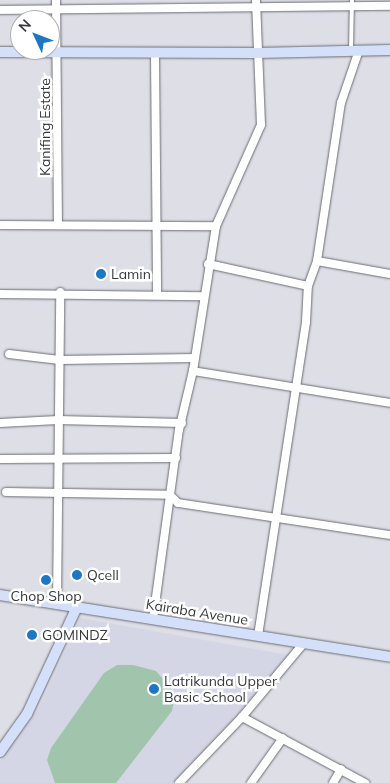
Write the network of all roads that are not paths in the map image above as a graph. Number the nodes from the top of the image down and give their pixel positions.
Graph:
1 (56, 0) edge
2 (157, 0) edge
3 (256, 0) edge
4 (352, 4) edge
5 (390, 6) edge
6 (56, 9) junction
7 (157, 9) junction
8 (256, 9) junction
9 (0, 10) edge
10 (390, 50) edge
11 (355, 51) junction
12 (60, 53) edge
13 (155, 53) junction
14 (257, 53) junction
15 (57, 60) edge
16 (58, 224) junction
17 (0, 225) edge
18 (157, 226) junction
19 (216, 226) junction
20 (317, 261) junction
21 (208, 264) junction
22 (390, 274) edge
23 (308, 286) junction
24 (60, 292) junction
25 (0, 294) edge
26 (157, 295) junction
27 (203, 296) junction
28 (8, 354) dead end
29 (194, 358) junction
30 (60, 360) junction
31 (193, 371) junction
32 (296, 388) junction
33 (390, 403) edge
34 (58, 420) junction
35 (0, 423) edge
36 (182, 423) junction
37 (176, 458) junction
38 (58, 459) junction
39 (0, 460) edge
40 (6, 492) dead end
41 (60, 492) junction
42 (170, 495) junction
43 (274, 518) junction
44 (390, 535) edge
45 (0, 595) edge
46 (57, 604) junction
47 (77, 607) junction
48 (153, 619) junction
49 (258, 636) junction
50 (302, 644) junction
51 (390, 657) edge
52 (242, 717) junction
53 (283, 738) junction
54 (0, 752) edge
55 (341, 769) junction
56 (179, 783) edge
57 (251, 783) edge
58 (333, 783) edge
59 (365, 783) edge

1 - 6 street, Kanifing Estate
2 - 7 street
3 - 8 street
4 - 5 street
4 - 8 street
4 - 11 lane
6 - 7 street
6 - 9 street
7 - 8 street
8 - 14 street
10 - 11 street
11 - 14 street
11 - 20 street
12 - 13 street
13 - 14 street
13 - 18 street
14 - 19 street
15 - 16 street, Kanifing Estate
16 - 17 street
16 - 18 street
18 - 19 street
18 - 26 street
19 - 21 street
20 - 22 street
20 - 23 street
21 - 23 street
21 - 27 street
23 - 32 street
24 - 25 street
24 - 26 street
24 - 30 street
26 - 27 street
27 - 29 street
28 - 30 street
29 - 30 street
29 - 31 street
30 - 34 street
31 - 32 street
31 - 36 street
32 - 33 street
32 - 43 street
34 - 35 street
34 - 36 street
34 - 38 street
36 - 37 street
37 - 38 street
37 - 42 street
38 - 39 street
38 - 41 street
40 - 41 street
41 - 42 street
41 - 46 street
42 - 43 street
42 - 48 street
43 - 44 street
43 - 49 street
45 - 46 street, Kairaba Avenue
46 - 47 street, Kairaba Avenue
47 - 48 street, Kairaba Avenue
47 - 54 street
48 - 49 street, Kairaba Avenue
49 - 50 street, Kairaba Avenue
50 - 51 street, Kairaba Avenue
50 - 52 street
52 - 53 street
52 - 56 street
53 - 55 street
53 - 57 street
55 - 58 street
55 - 59 street

